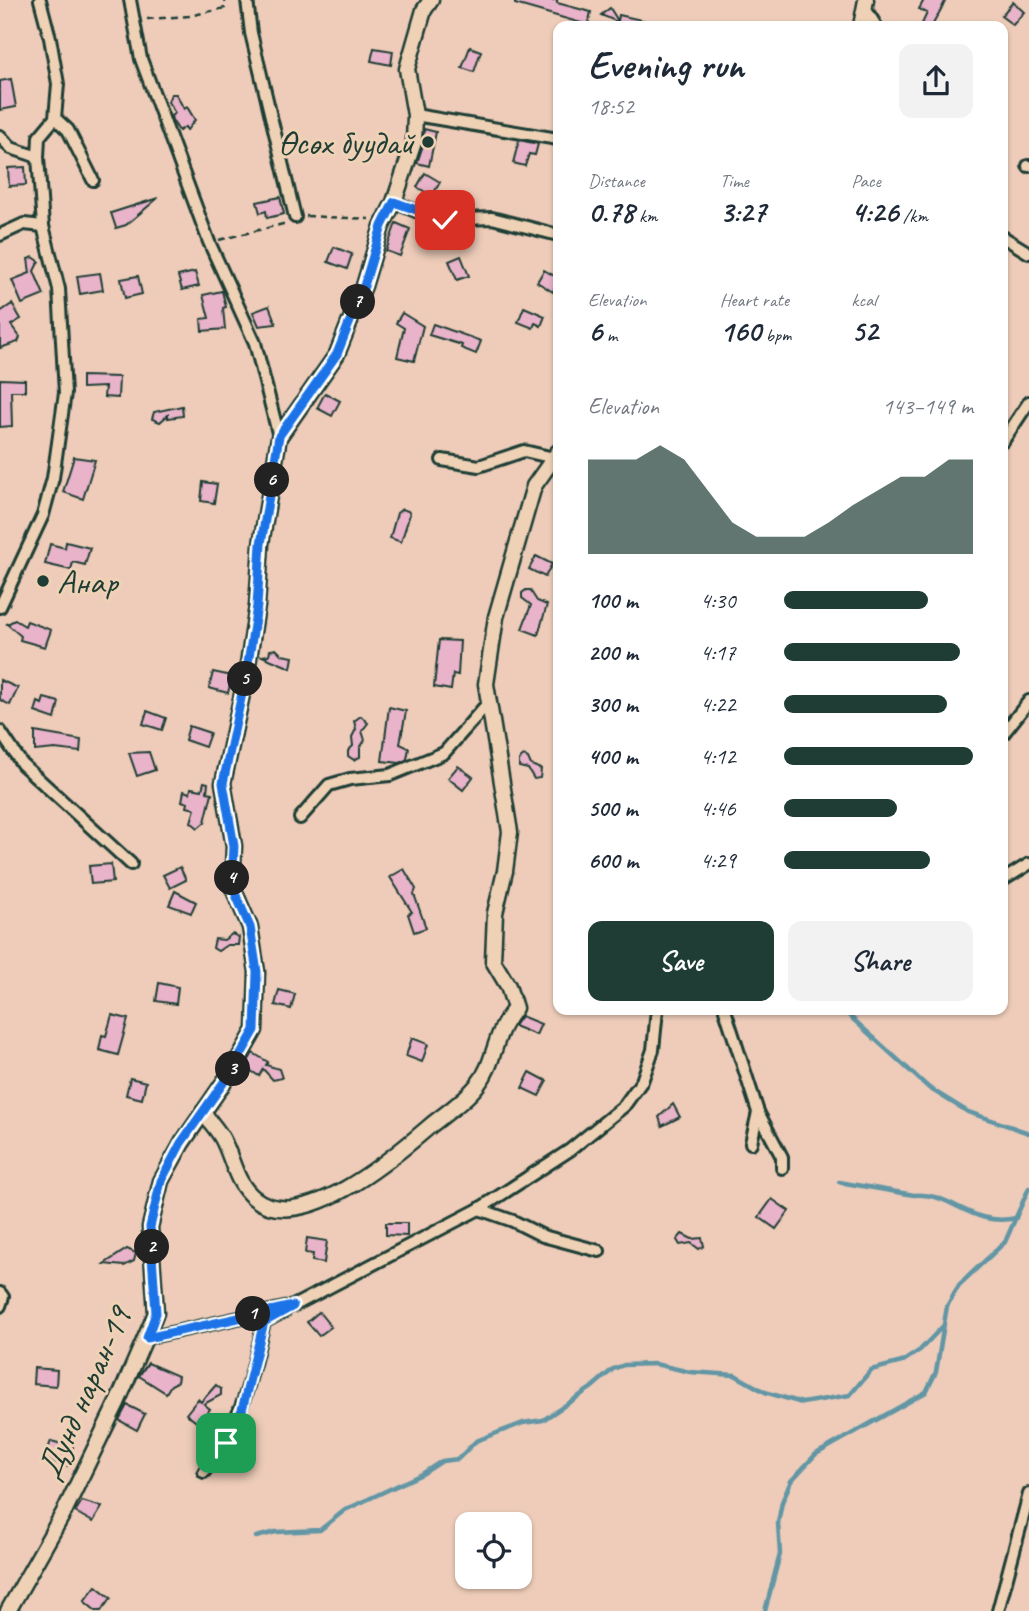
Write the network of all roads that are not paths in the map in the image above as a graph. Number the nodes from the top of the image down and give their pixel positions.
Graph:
1 (40, 0) edge
2 (130, 0) edge
3 (247, 0) edge
4 (432, 0) edge
5 (866, 4) edge
6 (874, 21) edge
7 (415, 115) junction
8 (55, 118) junction
9 (0, 136) edge
10 (553, 138) edge
11 (38, 157) junction
12 (93, 180) dead end
13 (394, 202) junction
14 (295, 220) road end
15 (43, 226) junction
16 (553, 234) edge
17 (0, 235) edge
18 (1008, 240) edge
19 (1029, 253) edge
20 (1029, 402) edge
21 (1008, 434) edge
22 (279, 436) junction
23 (553, 455) edge
24 (553, 459) edge
25 (443, 460) dead end
26 (0, 607) edge
27 (1029, 701) edge
28 (488, 703) junction
29 (1008, 728) edge
30 (0, 731) edge
31 (300, 818) dead end
32 (131, 864) dead end
33 (1029, 864) edge
34 (1008, 877) edge
35 (656, 1015) edge
36 (727, 1015) edge
37 (202, 1112) junction
38 (758, 1112) junction
39 (751, 1143) dead end
40 (782, 1168) dead end
41 (479, 1209) junction
42 (599, 1251) dead end
43 (0, 1293) edge
44 (0, 1306) edge
45 (293, 1306) junction
46 (147, 1338) junction
47 (204, 1472) dead end
48 (1029, 1494) edge
49 (8, 1611) edge
50 (998, 1611) edge

1 - 8 street
2 - 22 street
3 - 14 street
4 - 7 street, Дунд наран-19
5 - 6 street
7 - 10 street
7 - 13 street, Дунд наран-19
8 - 11 street
8 - 12 street
9 - 11 street
11 - 15 street
13 - 16 street
13 - 22 street, Дунд наран-19
15 - 17 street
15 - 26 street
18 - 19 street
20 - 21 street
22 - 37 street, Дунд наран-19
23 - 25 street
24 - 28 street
27 - 29 street
28 - 31 street
28 - 37 street
30 - 32 street
33 - 34 street
35 - 41 street
36 - 38 street
37 - 46 street, Дунд наран-19
38 - 39 street
38 - 40 street
41 - 42 street
41 - 45 street
43 - 44 street
45 - 46 street
45 - 47 street
46 - 49 street, Дунд наран-19
48 - 50 street

